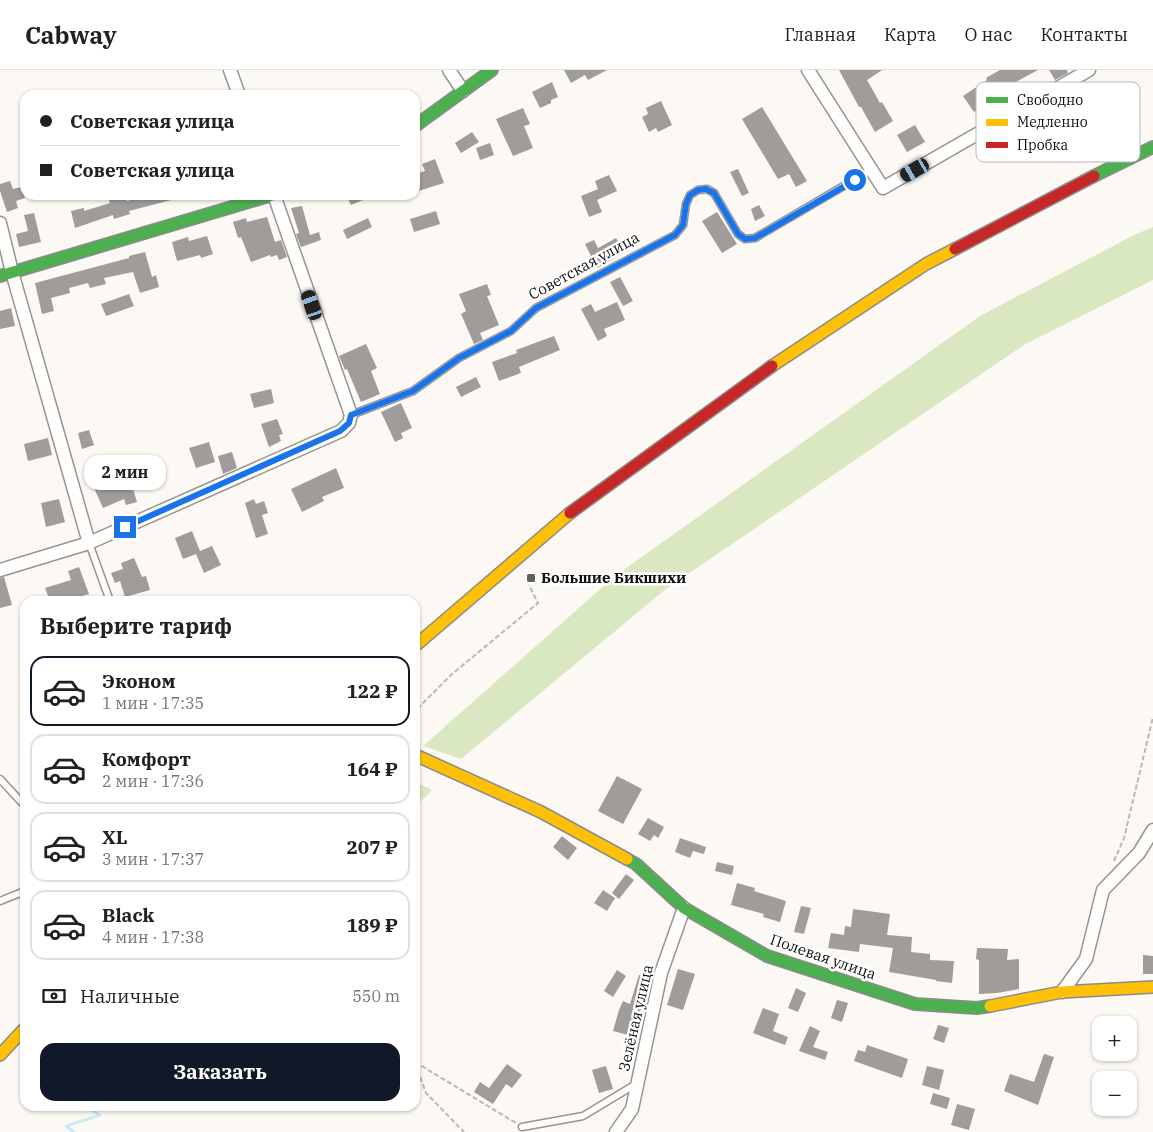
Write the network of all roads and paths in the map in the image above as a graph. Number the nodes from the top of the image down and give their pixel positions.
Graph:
1 (230, 70) edge
2 (449, 70) edge
3 (492, 70) edge
4 (808, 70) edge
5 (1089, 70) edge
6 (1073, 74) edge
7 (1060, 82) edge
8 (237, 90) edge
9 (463, 91) junction
10 (420, 122) edge
11 (976, 132) edge
12 (1153, 147) edge
13 (1140, 153) edge
14 (1123, 162) edge
15 (871, 170) junction
16 (256, 200) edge
17 (275, 200) edge
18 (0, 223) edge
19 (6, 274) edge
20 (351, 415) junction
21 (89, 543) junction
22 (0, 570) edge
23 (529, 585) dead end
24 (108, 596) edge
25 (420, 642) edge
26 (420, 706) edge
27 (1153, 717) edge
28 (420, 757) edge
29 (0, 779) edge
30 (20, 801) edge
31 (1153, 830) edge
32 (1113, 864) dead end
33 (20, 893) edge
34 (0, 901) edge
35 (684, 908) junction
36 (1153, 987) edge
37 (1062, 992) junction
38 (20, 1033) edge
39 (0, 1055) edge
40 (420, 1066) edge
41 (420, 1077) edge
42 (637, 1083) junction
43 (522, 1127) joint
44 (464, 1132) edge
45 (616, 1132) edge

1 - 8 street
2 - 9 street
3 - 9 main road
4 - 15 street
5 - 6 street
6 - 7 street
9 - 10 main road
11 - 15 street
12 - 13 main road
14 - 25 main road
15 - 20 lane, Советская улица
16 - 19 main road
17 - 20 street
18 - 19 street
19 - 21 street
20 - 21 street, Советская улица
21 - 22 street, Советская улица
21 - 24 lane
23 - 26 path
27 - 32 path
28 - 35 main road, Полевая улица
29 - 30 lane
31 - 37 street
33 - 34 lane
35 - 37 main road, Полевая улица
35 - 42 street, Зелёная улица
36 - 37 main road, Полевая улица
38 - 39 main road
40 - 43 path
41 - 44 path
42 - 43 lane
42 - 45 street, Зелёная улица

